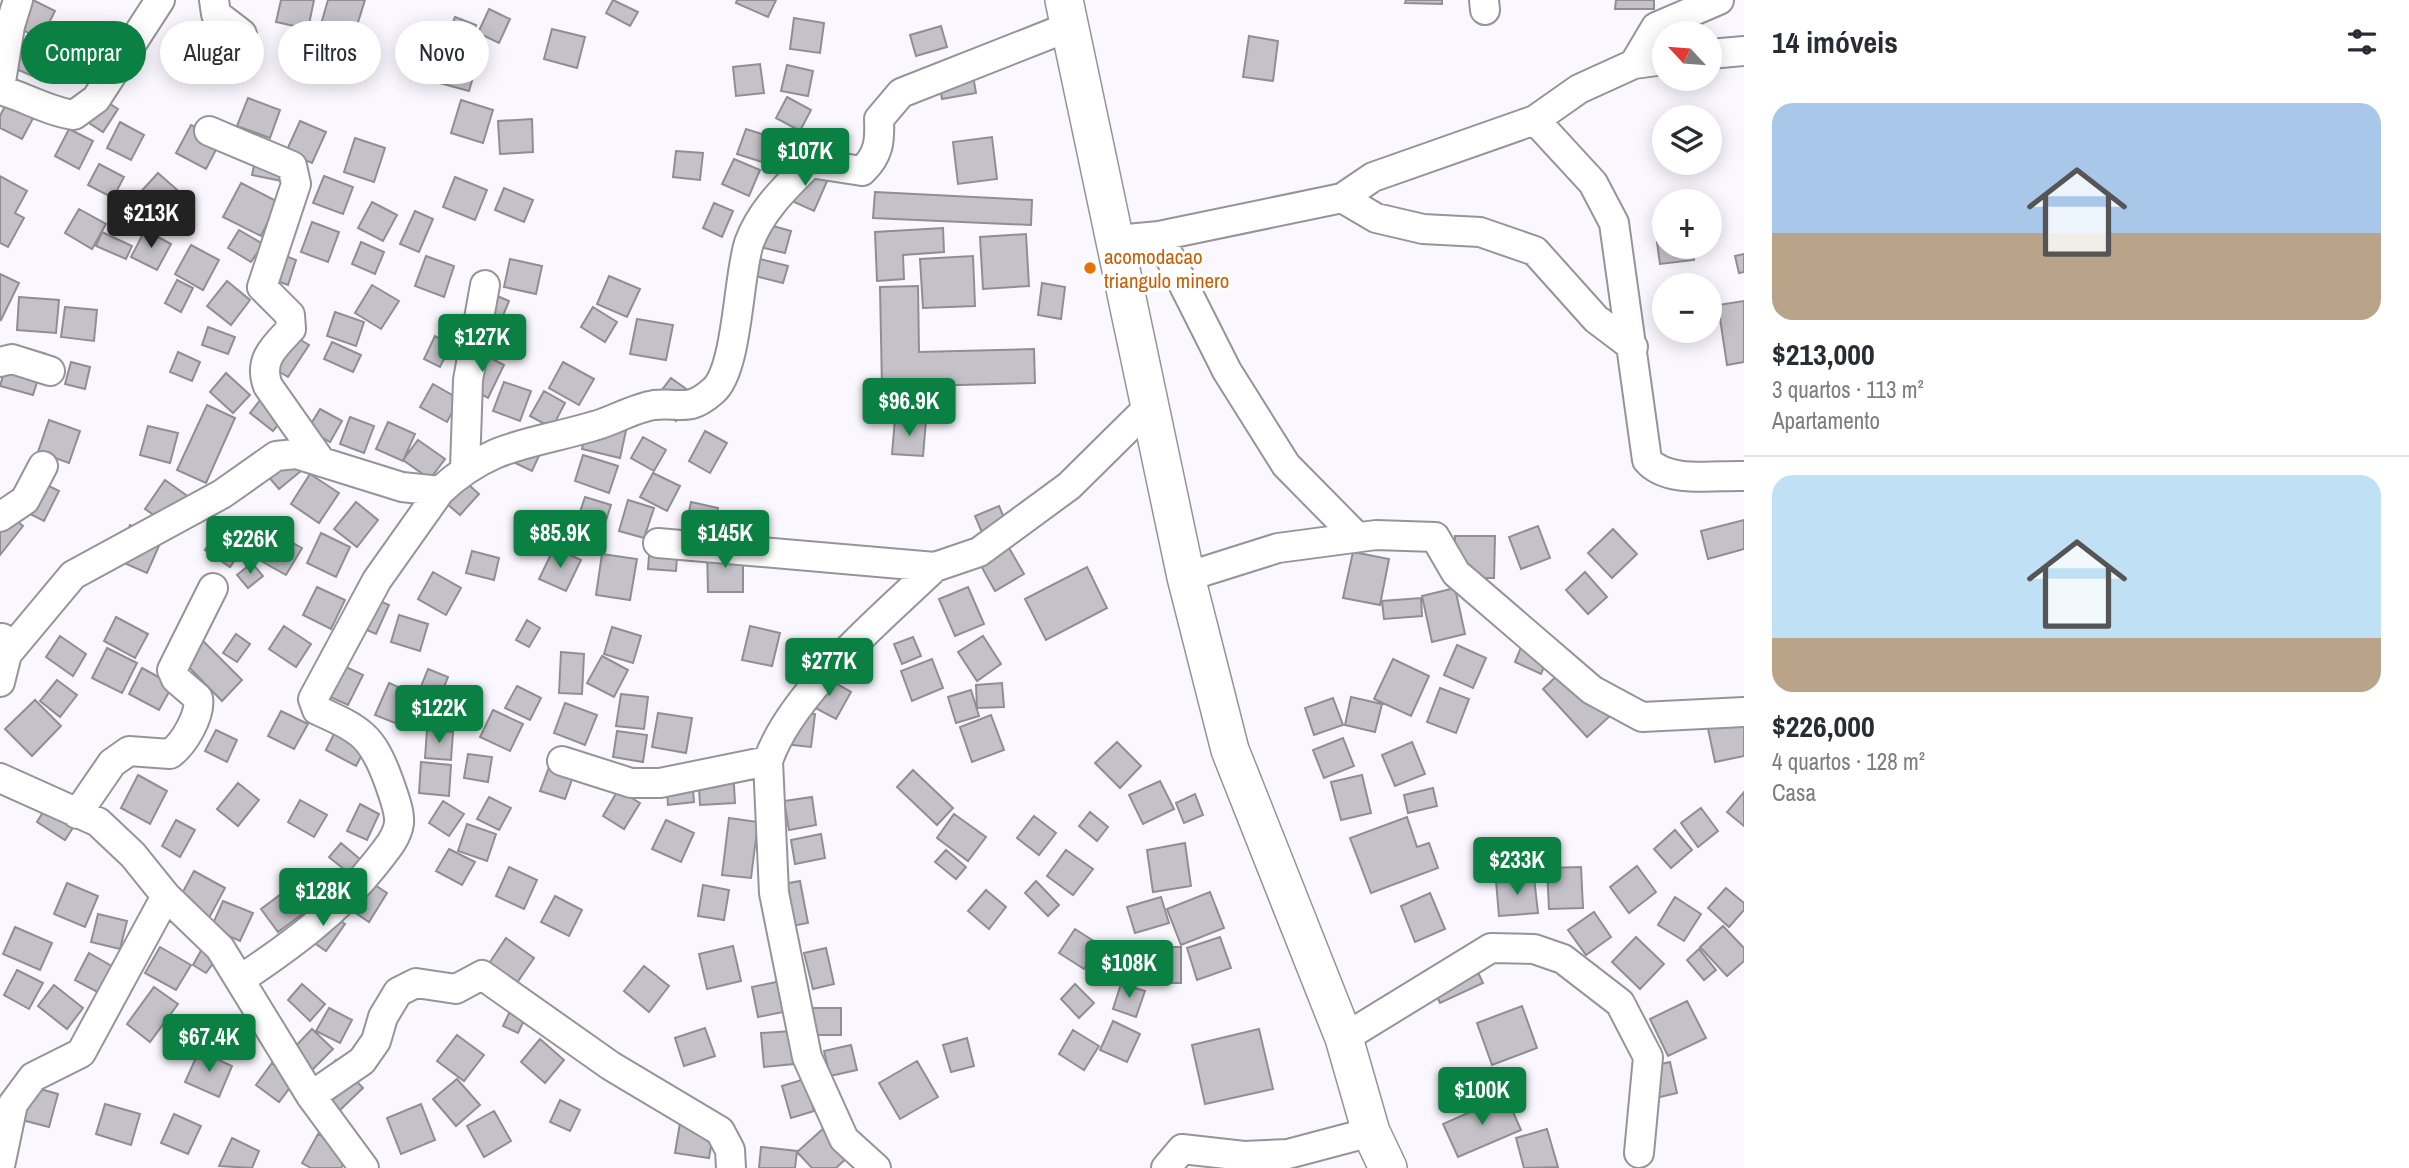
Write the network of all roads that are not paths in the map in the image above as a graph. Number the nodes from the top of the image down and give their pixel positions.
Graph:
1 (18, 0) edge
2 (160, 0) edge
3 (214, 0) edge
4 (1719, 0) edge
5 (1067, 13) edge
6 (225, 21) edge
7 (1744, 51) edge
8 (1722, 53) edge
9 (1652, 62) edge
10 (1634, 64) junction
11 (0, 89) edge
12 (1535, 120) junction
13 (209, 131) dead end
14 (1342, 198) junction
15 (1159, 236) junction
16 (1117, 240) junction
17 (485, 285) dead end
18 (1633, 347) junction
19 (0, 362) edge
20 (50, 371) dead end
21 (1151, 405) junction
22 (320, 460) junction
23 (43, 466) dead end
24 (465, 468) junction
25 (1744, 476) edge
26 (440, 491) junction
27 (0, 517) edge
28 (1357, 537) junction
29 (658, 543) dead end
30 (934, 567) junction
31 (1186, 577) junction
32 (213, 588) dead end
33 (3, 643) edge
34 (0, 682) edge
35 (1744, 712) edge
36 (562, 761) dead end
37 (768, 761) junction
38 (0, 778) edge
39 (77, 814) junction
40 (166, 895) junction
41 (241, 979) junction
42 (1344, 1038) junction
43 (312, 1096) junction
44 (1371, 1132) junction
45 (1639, 1153) dead end
46 (0, 1166) edge
47 (364, 1168) edge
48 (731, 1168) edge
49 (876, 1168) edge
50 (1166, 1168) edge
51 (1388, 1168) edge

1 - 11 street
2 - 11 street
3 - 6 street
4 - 10 street
5 - 16 main road
5 - 24 street
7 - 8 street
9 - 10 street
10 - 12 street
12 - 14 street
12 - 18 street
13 - 22 street
14 - 15 street
14 - 18 street
15 - 16 street
15 - 28 street
16 - 21 main road
17 - 24 street
18 - 25 street
19 - 20 street
21 - 30 street
21 - 31 main road
22 - 26 street
22 - 33 street
23 - 27 street
24 - 26 street
26 - 41 street
28 - 31 street
28 - 35 street
29 - 30 street
30 - 37 street
31 - 42 main road
32 - 39 street
33 - 34 street
36 - 37 street
37 - 49 street
38 - 39 street
39 - 40 street
40 - 41 street
40 - 46 street
41 - 43 street
42 - 44 main road
42 - 45 street
43 - 47 street
43 - 48 street
44 - 50 street
44 - 51 main road

